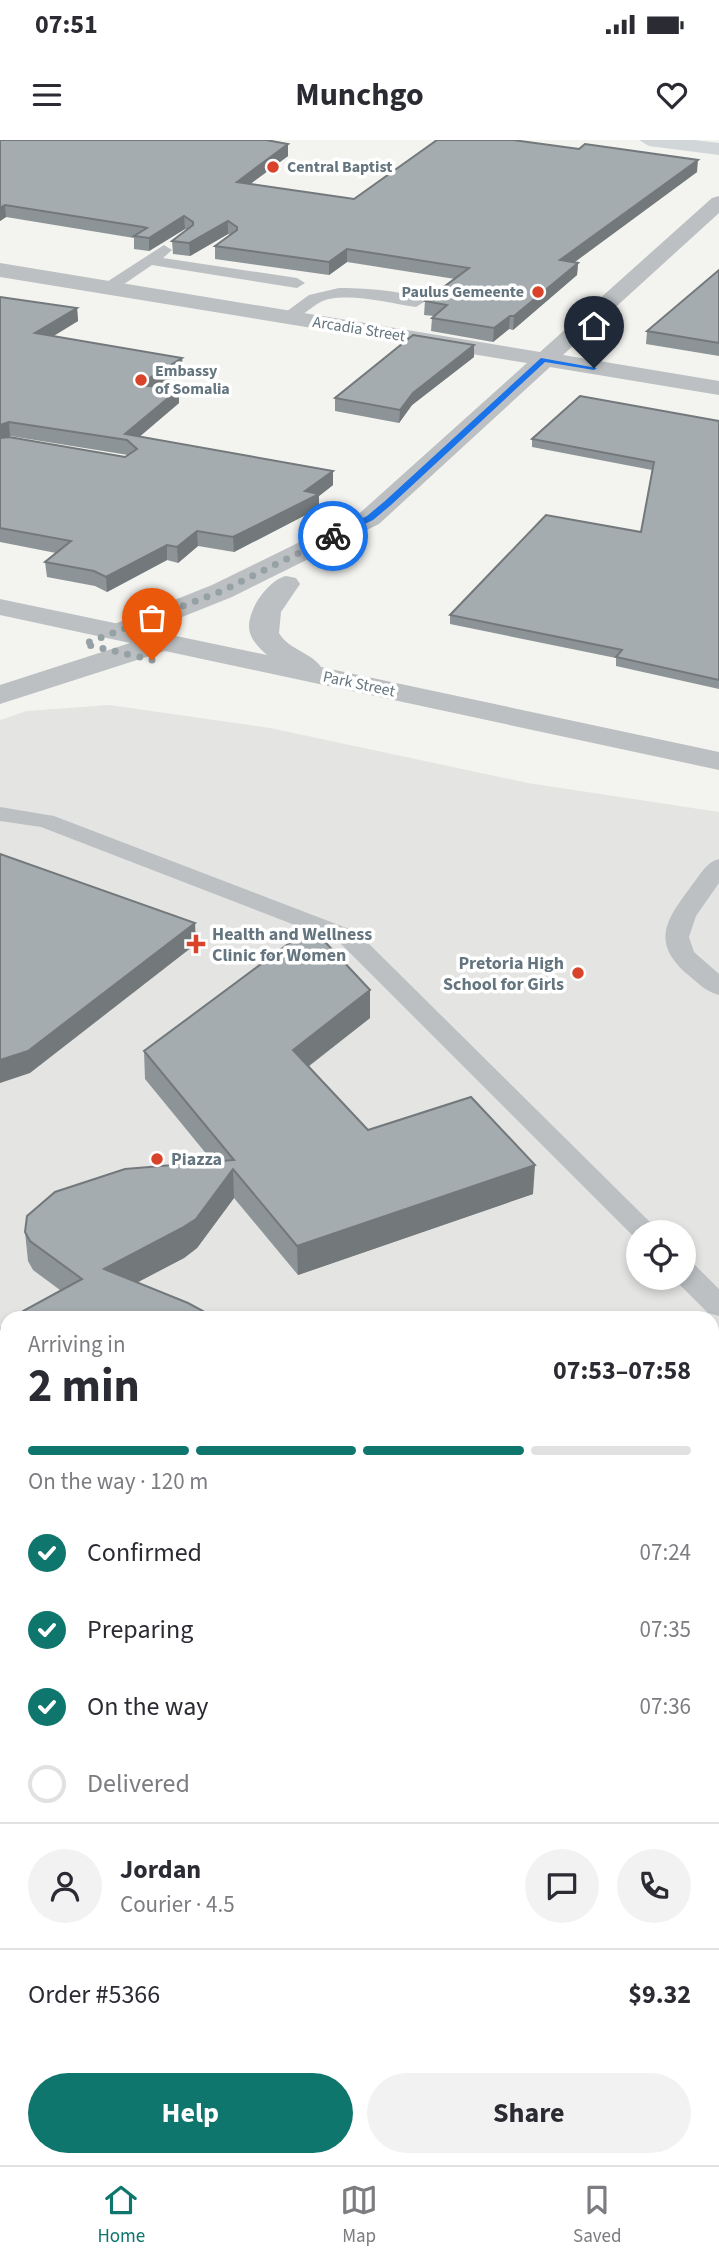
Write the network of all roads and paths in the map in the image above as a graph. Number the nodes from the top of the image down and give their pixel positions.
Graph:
1 (649, 140) edge
2 (719, 149) edge
3 (719, 202) edge
4 (175, 242) edge
5 (208, 254) edge
6 (149, 260) junction
7 (189, 266) junction
8 (0, 270) edge
9 (297, 283) dead end
10 (108, 288) junction
11 (416, 302) dead end
12 (287, 317) junction
13 (544, 359) junction
14 (719, 388) edge
15 (370, 518) junction
16 (286, 584) junction
17 (0, 607) edge
18 (0, 626) edge
19 (166, 641) junction
20 (124, 643) junction
21 (84, 644) junction
22 (0, 670) edge
23 (325, 677) junction
24 (0, 695) edge
25 (719, 761) edge
26 (719, 780) edge
27 (0, 814) edge
28 (719, 866) edge
29 (719, 988) edge
30 (633, 1220) edge
31 (696, 1283) edge
32 (719, 1306) edge

1 - 2 main road
3 - 13 street
4 - 6 lane
5 - 7 lane
6 - 7 lane
6 - 10 lane
7 - 9 lane
8 - 10 street, Arcadia Street
10 - 12 street, Arcadia Street
11 - 12 lane
12 - 13 street, Arcadia Street
13 - 14 street, Arcadia Street
13 - 15 street
15 - 16 street
15 - 20 street
16 - 19 street
16 - 23 street
17 - 20 street, Park Street
18 - 21 street, Park Street
19 - 20 street
19 - 23 street, Park Street
20 - 21 street, Park Street
20 - 24 street
20 - 26 street, Park Street
21 - 22 street
23 - 25 street, Park Street
27 - 30 lane
28 - 29 lane
31 - 32 lane

